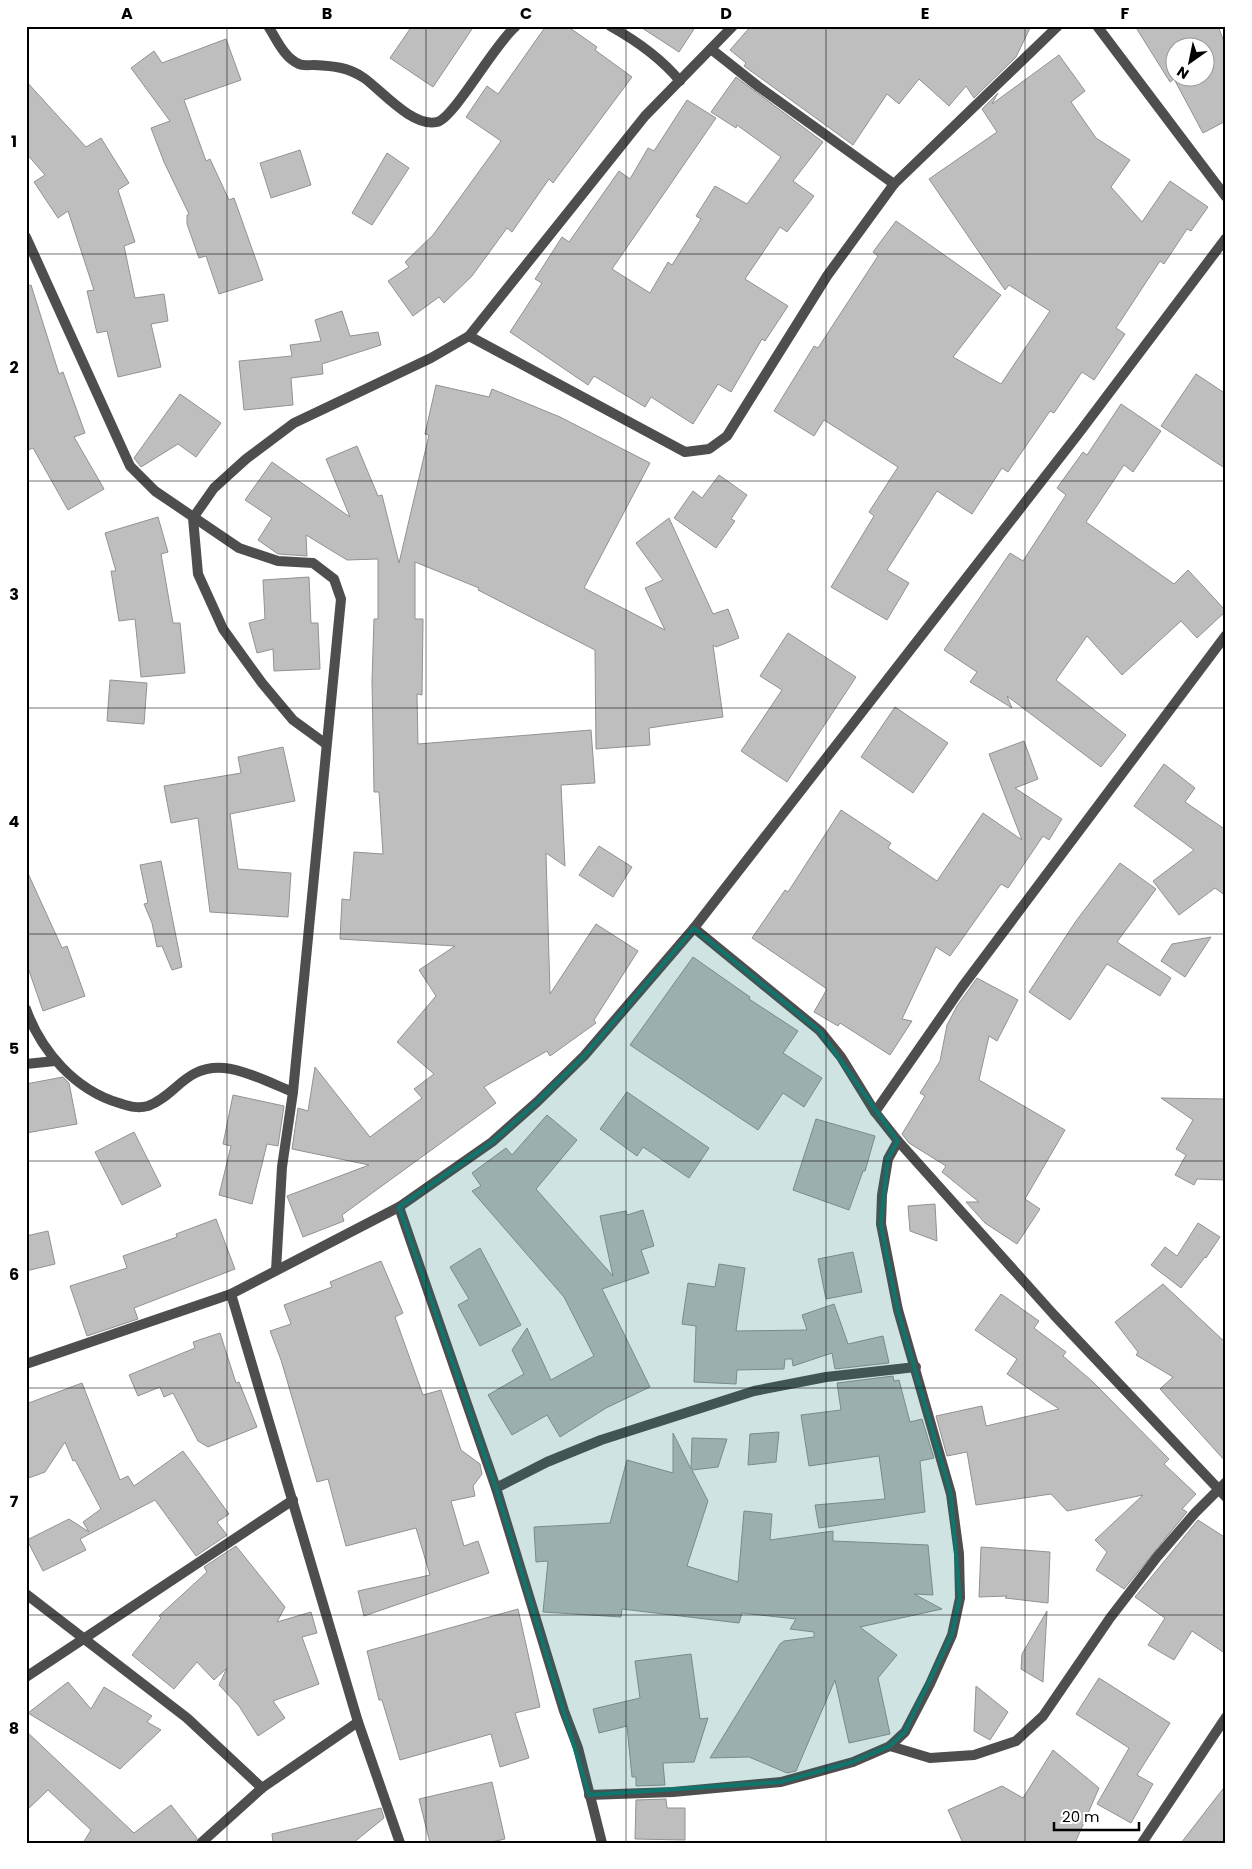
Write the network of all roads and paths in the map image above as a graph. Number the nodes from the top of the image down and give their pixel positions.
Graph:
1 (268, 26) edge
2 (516, 26) edge
3 (610, 26) edge
4 (733, 26) edge
5 (1058, 26) edge
6 (1097, 26) edge
7 (712, 49) junction
8 (680, 81) junction
9 (894, 184) junction
10 (1226, 197) edge
11 (26, 237) edge
12 (1226, 238) edge
13 (469, 336) junction
14 (194, 518) junction
15 (1226, 635) edge
16 (326, 744) junction
17 (694, 928) junction
18 (26, 1009) edge
19 (55, 1061) junction
20 (26, 1064) edge
21 (293, 1092) junction
22 (875, 1112) junction
23 (898, 1141) junction
24 (399, 1207) junction
25 (276, 1270) junction
26 (231, 1294) junction
27 (26, 1364) edge
28 (916, 1367) junction
29 (1222, 1485) edge
30 (496, 1488) junction
31 (1226, 1497) edge
32 (293, 1500) junction
33 (26, 1594) edge
34 (84, 1639) junction
35 (26, 1677) edge
36 (1226, 1717) edge
37 (358, 1722) junction
38 (890, 1746) junction
39 (262, 1788) junction
40 (589, 1795) junction
41 (201, 1843) edge
42 (400, 1843) edge
43 (602, 1843) edge
44 (1142, 1843) edge

1 - 2 street
3 - 8 street
4 - 7 street
5 - 9 street
6 - 10 street
7 - 8 street
7 - 9 street
8 - 13 street
9 - 13 street
11 - 14 street
12 - 17 street
13 - 14 street
14 - 16 street
14 - 16 street
15 - 22 street
16 - 21 street
17 - 22 street
17 - 24 street
18 - 19 street
19 - 20 street
19 - 21 street
21 - 25 street
22 - 23 street
23 - 28 street
23 - 29 street
24 - 25 street
24 - 30 street
25 - 26 street
26 - 27 street
26 - 32 street
28 - 30 street
28 - 38 street
29 - 31 street
29 - 38 street
30 - 40 street
32 - 34 street
32 - 37 street
33 - 34 street
34 - 35 street
34 - 39 street
36 - 44 street
37 - 39 street
37 - 42 street
38 - 40 street
39 - 41 street
40 - 43 street

